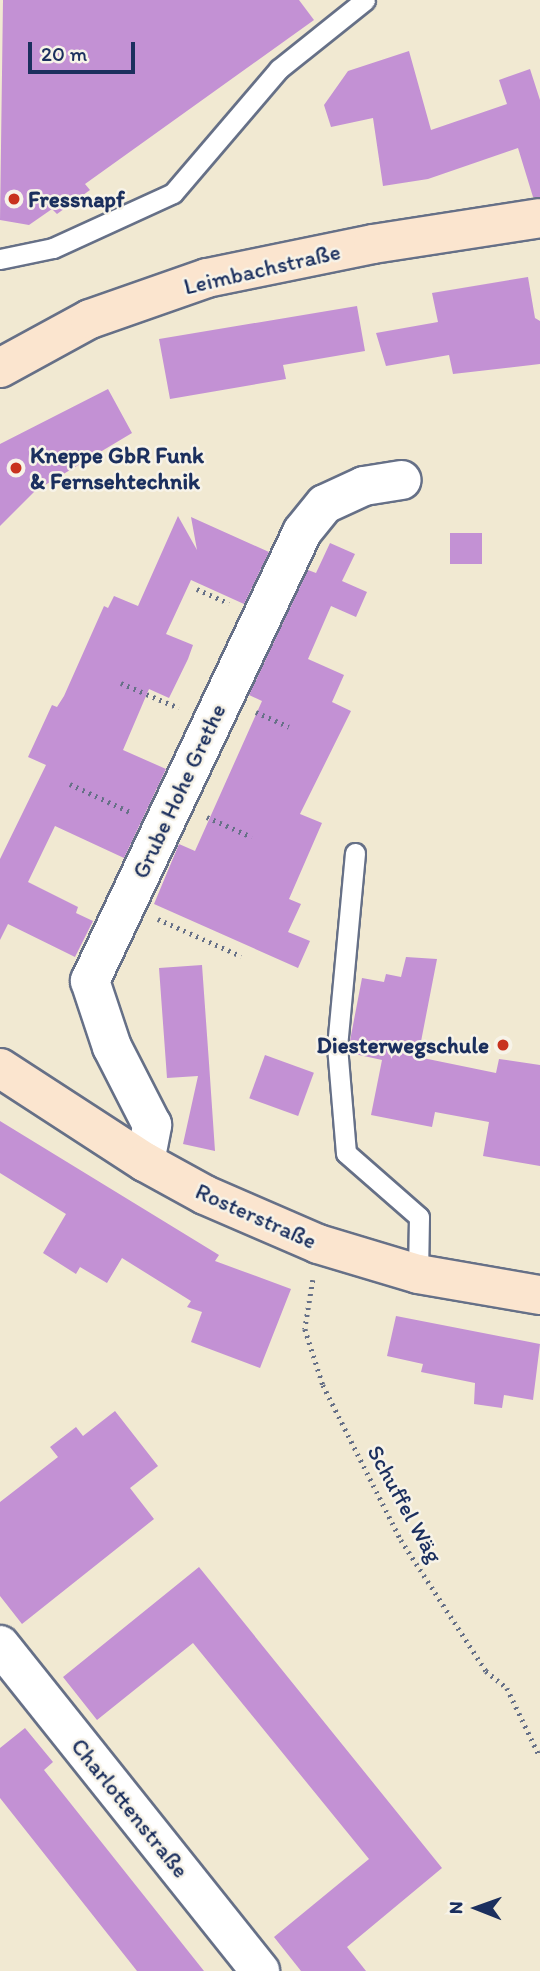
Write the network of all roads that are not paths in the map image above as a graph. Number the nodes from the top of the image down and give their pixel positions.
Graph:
1 (365, 0) edge
2 (540, 218) edge
3 (0, 259) edge
4 (0, 368) edge
5 (402, 480) dead end
6 (355, 853) dead end
7 (0, 1068) edge
8 (145, 1162) junction
9 (418, 1274) junction
10 (540, 1296) edge
11 (0, 1645) edge
12 (260, 1971) edge

1 - 3 lane
2 - 4 street, Leimbachstraße
5 - 8 street, Grube Hohe Grethe
6 - 9 lane
7 - 8 street, Rosterstraße
8 - 9 street, Rosterstraße
9 - 10 street, Rosterstraße
11 - 12 street, Charlottenstraße

